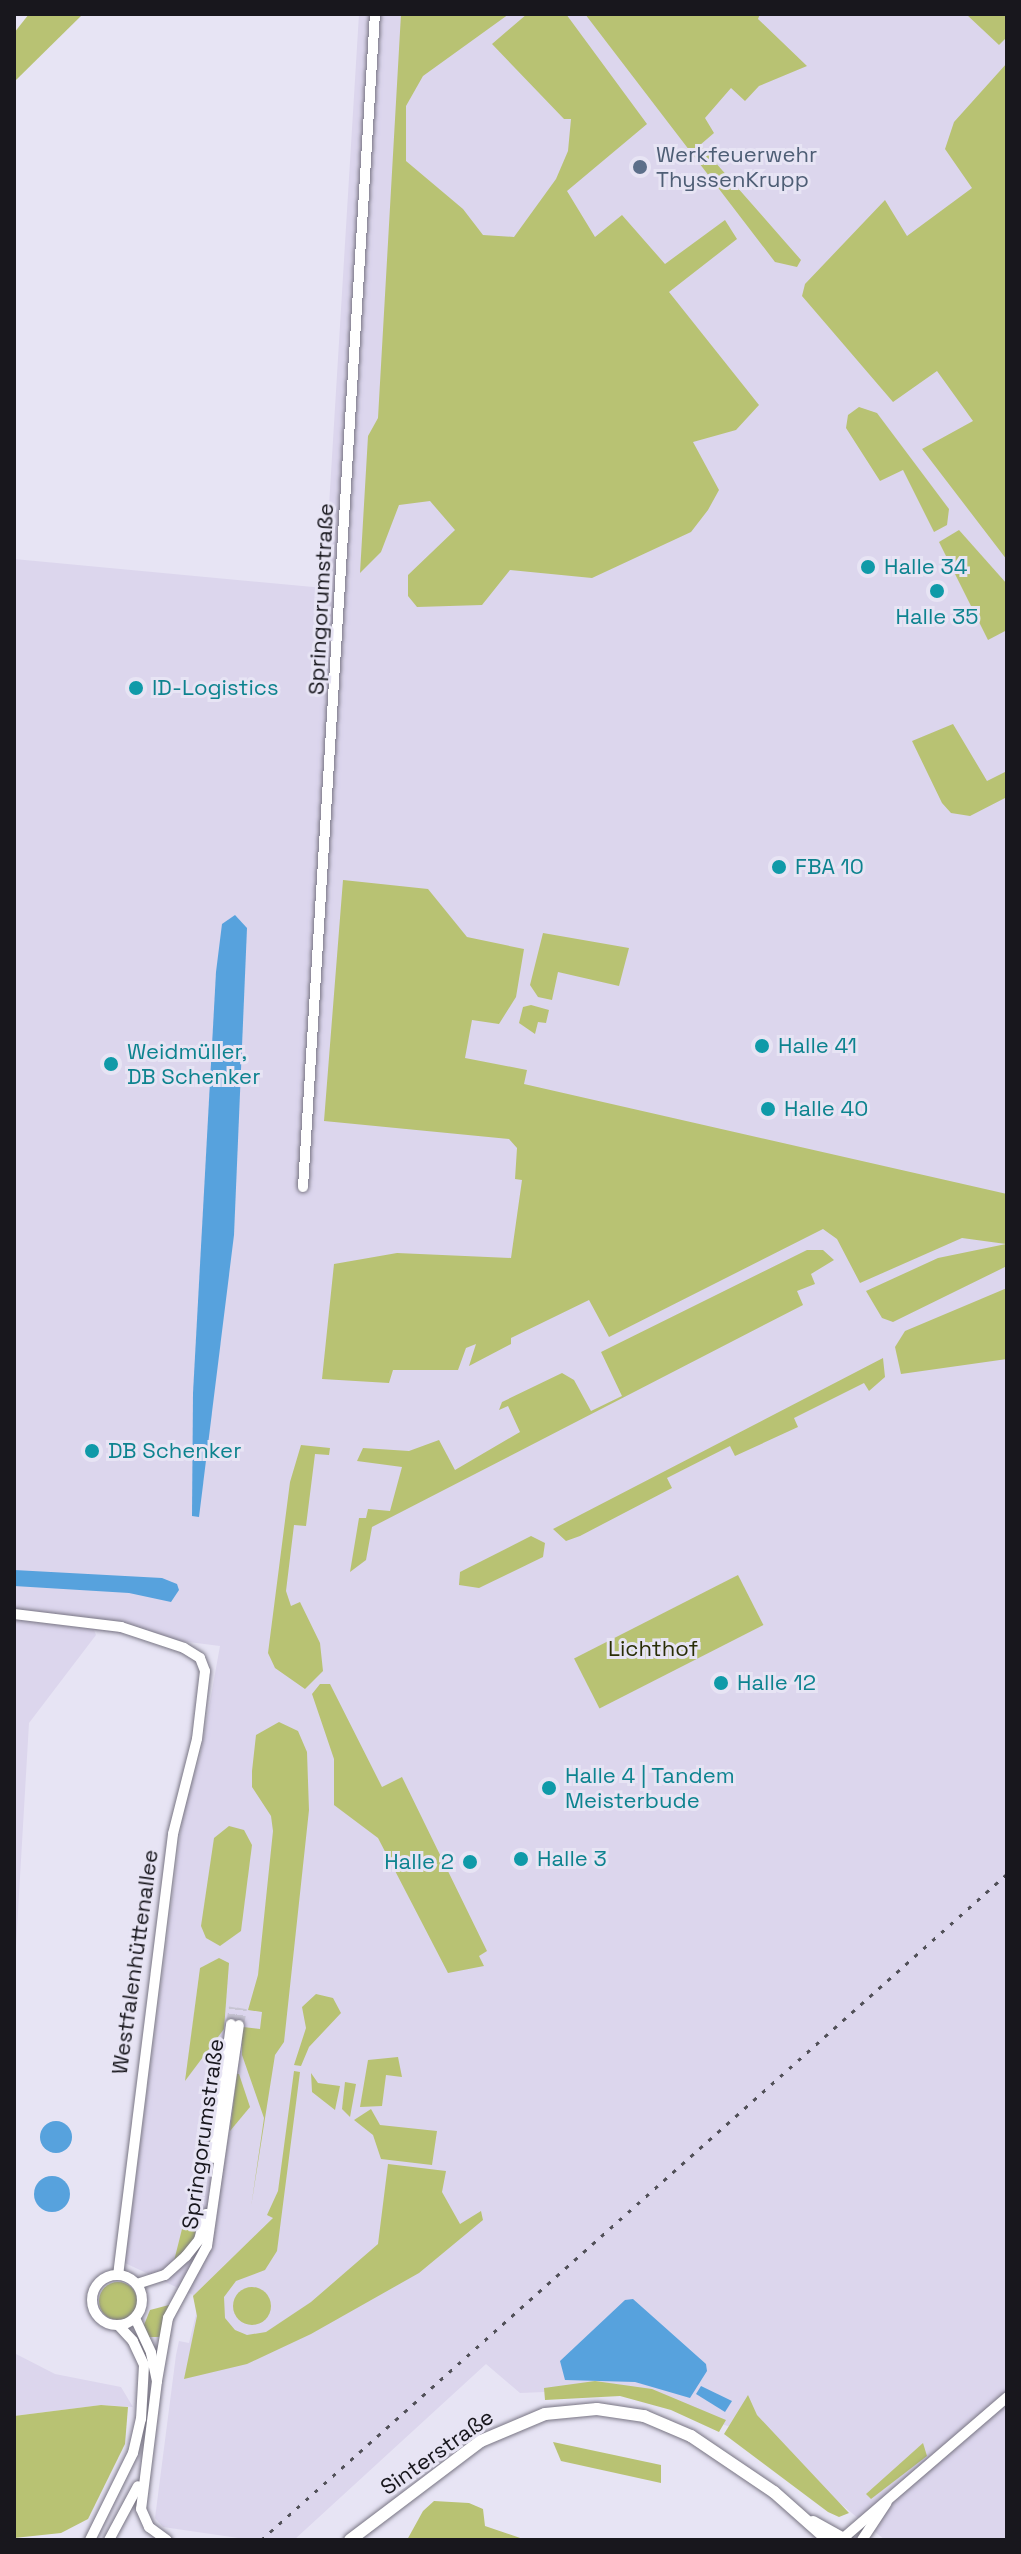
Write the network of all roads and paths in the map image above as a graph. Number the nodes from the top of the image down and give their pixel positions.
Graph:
1 (375, 14) edge
2 (303, 1187) dead end
3 (14, 1614) edge
4 (118, 2275) junction
5 (137, 2284) junction
6 (135, 2318) junction
7 (118, 2325) junction
8 (157, 2381) junction
9 (1007, 2397) edge
10 (141, 2477) junction
11 (887, 2502) junction
12 (810, 2520) junction
13 (843, 2539) edge
14 (90, 2540) edge
15 (109, 2540) edge
16 (167, 2540) edge
17 (350, 2540) edge
18 (828, 2540) edge
19 (862, 2540) edge

1 - 2 street, Springorumstraße
3 - 4 street, Westfalenhüttenallee
4 - 5 street
4 - 7 street
5 - 6 street
5 - 8 street, Springorumstraße
6 - 7 street
6 - 8 street
7 - 14 street
8 - 10 street
9 - 11 street
10 - 15 street
10 - 16 street
11 - 13 street
11 - 19 street
12 - 13 street, Sinterstraße
12 - 17 street, Sinterstraße
12 - 18 street, Sinterstraße

